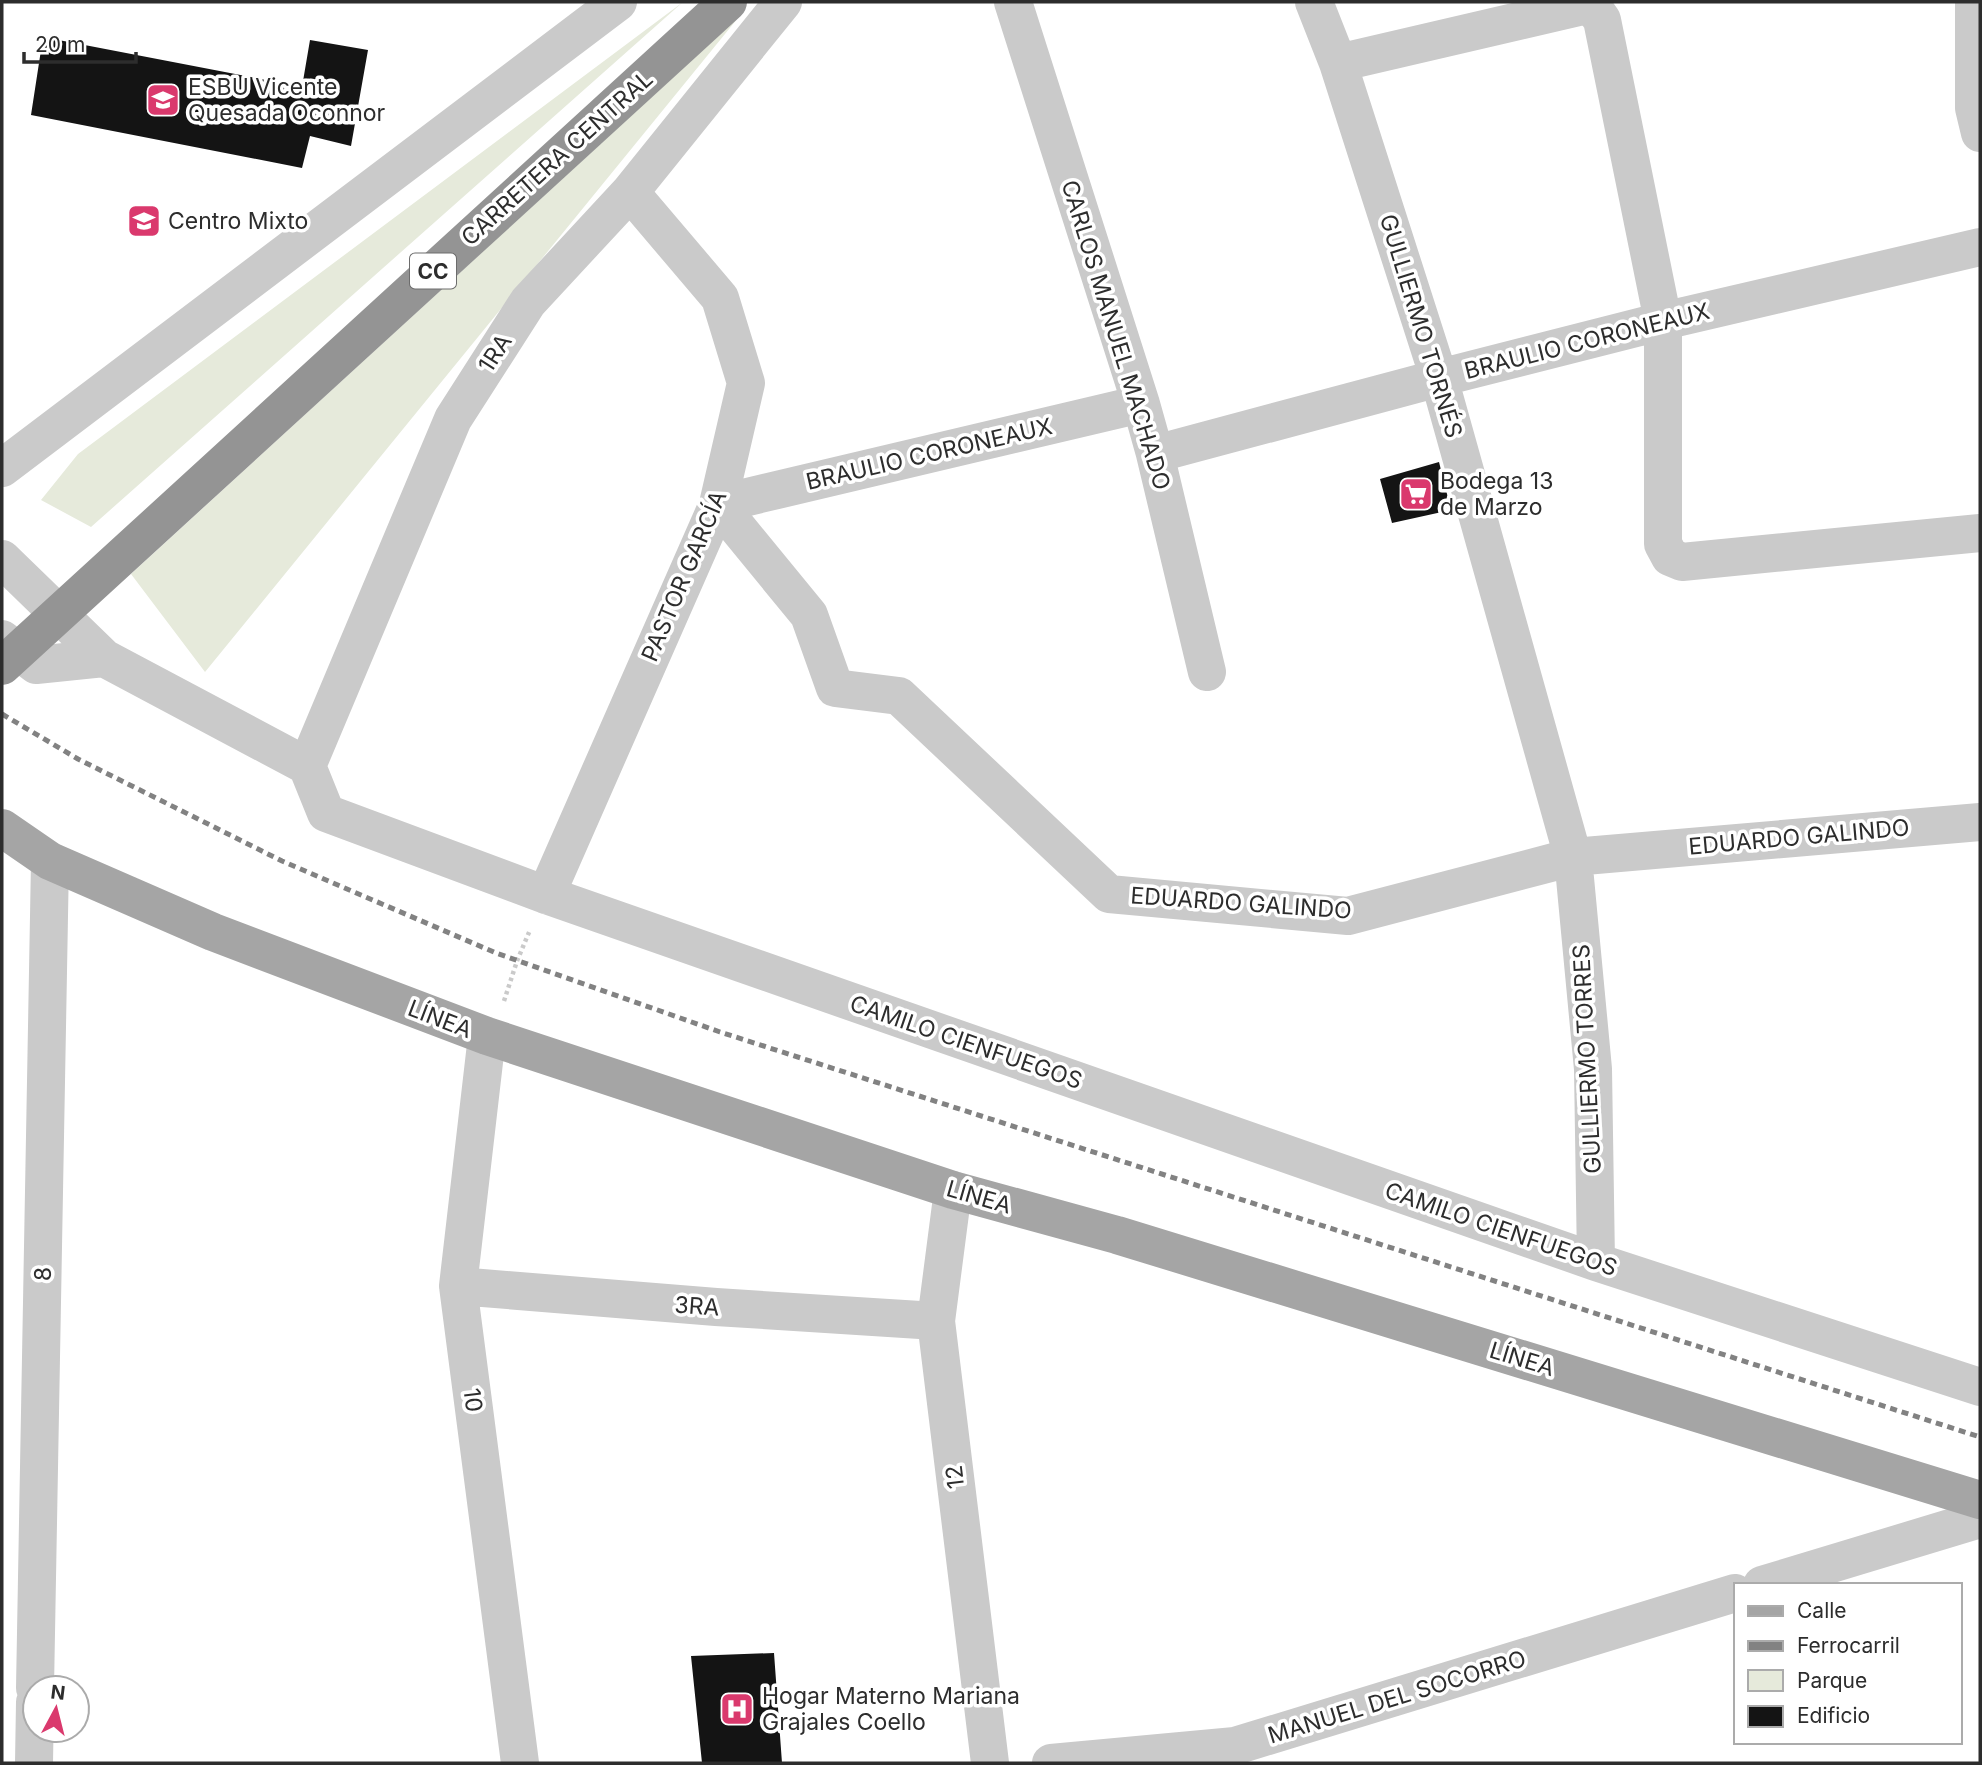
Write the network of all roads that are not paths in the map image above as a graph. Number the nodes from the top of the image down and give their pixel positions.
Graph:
1 (618, 2) edge
2 (728, 2) edge
3 (783, 2) edge
4 (1013, 2) edge
5 (1314, 2) edge
6 (1974, 2) edge
7 (1338, 63) junction
8 (1980, 133) edge
9 (630, 192) junction
10 (1980, 247) edge
11 (1663, 321) junction
12 (1438, 378) junction
13 (1141, 404) junction
14 (1155, 454) junction
15 (2, 468) edge
16 (718, 504) junction
17 (1980, 533) edge
18 (2, 559) edge
19 (2, 639) edge
20 (104, 658) junction
21 (2, 666) edge
22 (1207, 672) dead end
23 (307, 766) junction
24 (1980, 822) edge
25 (2, 828) edge
26 (1573, 856) junction
27 (50, 861) junction
28 (546, 895) junction
29 (487, 1036) junction
30 (953, 1190) junction
31 (1596, 1262) junction
32 (458, 1286) junction
33 (936, 1321) junction
34 (1980, 1387) edge
35 (1980, 1500) edge
36 (1980, 1519) edge
37 (1769, 1583) edge
38 (1734, 1593) edge
39 (35, 1674) edge
40 (34, 1744) edge
41 (34, 1763) edge
42 (520, 1763) edge
43 (990, 1763) edge
44 (1051, 1763) edge

1 - 15 street
2 - 21 highway, CARRETERA CENTRAL / CC
3 - 9 street, 1RA
4 - 13 street, CARLOS MANUEL MACHADO
5 - 7 street, GULLIERMO TORNÉS
6 - 8 street
7 - 11 street
7 - 12 street, GULLIERMO TORNÉS
9 - 16 street, PASTOR GARCÍA
9 - 23 street, 1RA
10 - 11 street, BRAULIO CORONEAUX
11 - 12 street, BRAULIO CORONEAUX
11 - 17 street
12 - 14 street, BRAULIO CORONEAUX
12 - 26 street, GULLIERMO TORNÉS
13 - 14 street, CARLOS MANUEL MACHADO
13 - 16 street, BRAULIO CORONEAUX
14 - 22 street, CARLOS MANUEL MACHADO
16 - 26 street, EDUARDO GALINDO
16 - 28 street, PASTOR GARCÍA
18 - 20 street
19 - 20 street
20 - 23 street
23 - 28 street, CAMILO CIENFUEGOS
24 - 26 street, EDUARDO GALINDO
25 - 27 main road, LÍNEA
26 - 31 street, GULLIERMO TORRES
27 - 29 main road, LÍNEA
27 - 39 street, 8
28 - 31 street, CAMILO CIENFUEGOS
29 - 30 main road, LÍNEA
29 - 32 street, 10
30 - 33 street, 12
30 - 35 main road, LÍNEA
31 - 34 street, CAMILO CIENFUEGOS
32 - 33 street, 3RA
32 - 42 street, 10
33 - 43 street, 12
36 - 37 street
38 - 44 street, MANUEL DEL SOCORRO
40 - 41 street

